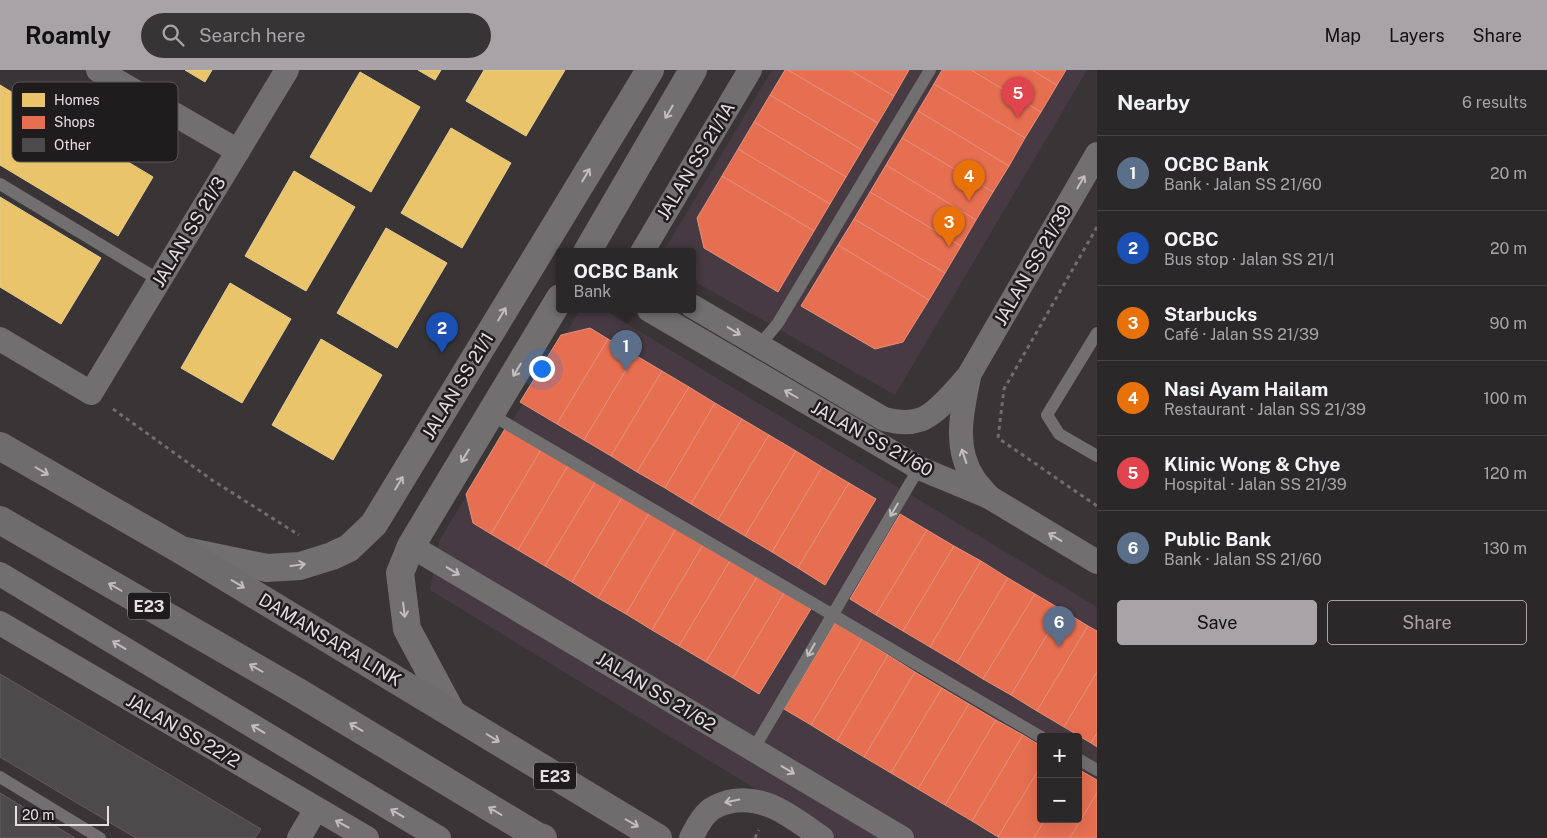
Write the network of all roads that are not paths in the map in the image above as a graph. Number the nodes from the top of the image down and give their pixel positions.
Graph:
1 (98, 70) edge
2 (286, 70) edge
3 (650, 70) edge
4 (693, 70) edge
5 (750, 70) edge
6 (930, 70) edge
7 (119, 82) edge
8 (178, 116) edge
9 (238, 151) junction
10 (1097, 154) edge
11 (0, 184) edge
12 (594, 248) edge
13 (644, 248) edge
14 (160, 280) junction
15 (556, 305) edge
16 (696, 308) edge
17 (654, 313) edge
18 (1097, 332) edge
19 (0, 339) edge
20 (759, 346) junction
21 (969, 375) junction
22 (490, 414) junction
23 (884, 419) joint
24 (0, 446) edge
25 (1097, 456) edge
26 (919, 468) junction
27 (989, 497) junction
28 (0, 520) edge
29 (411, 546) junction
30 (181, 550) junction
31 (1097, 562) edge
32 (0, 574) edge
33 (832, 614) junction
34 (0, 623) edge
35 (452, 713) junction
36 (1037, 735) edge
37 (753, 750) junction
38 (1082, 761) edge
39 (1097, 770) edge
40 (0, 777) edge
41 (316, 809) junction
42 (540, 837) edge
43 (100, 838) edge
44 (299, 838) edge
45 (367, 838) edge
46 (439, 838) edge
47 (658, 838) edge
48 (691, 838) edge
49 (822, 838) edge
50 (902, 838) edge

1 - 7 street
2 - 9 street, JALAN SS 21/3
30 -> 3 street, JALAN SS 21/1
4 -> 12 street
5 - 13 street, JALAN SS 21/1A
6 - 20 lane
8 - 9 street
9 - 14 street, JALAN SS 21/3
21 -> 10 street, JALAN SS 21/39
11 - 14 lane
14 - 19 street, JALAN SS 21/3
15 -> 22 street
16 -> 20 street, JALAN SS 21/60
26 -> 17 street, JALAN SS 21/60
18 - 25 lane
20 - 23 street, JALAN SS 21/60
21 - 23 street, JALAN SS 21/39
27 -> 21 street, JALAN SS 21/39
22 -> 29 street
22 - 33 lane
24 -> 30 highway, DAMANSARA LINK / E23
26 - 27 street, JALAN SS 21/60
26 -> 33 lane
31 -> 27 street, JALAN SS 21/60
42 -> 28 highway, E23
29 -> 35 street
29 -> 37 street, JALAN SS 21/62
30 -> 35 highway, DAMANSARA LINK / E23
46 -> 32 street
33 - 36 lane
33 -> 37 lane
34 - 41 street, JALAN SS 22/2
35 -> 47 highway, DAMANSARA LINK / E23
37 -> 50 street, JALAN SS 21/62
38 - 39 lane
40 - 43 lane
41 - 44 street
45 -> 41 street, JALAN SS 22/2
49 -> 48 street, bridge

